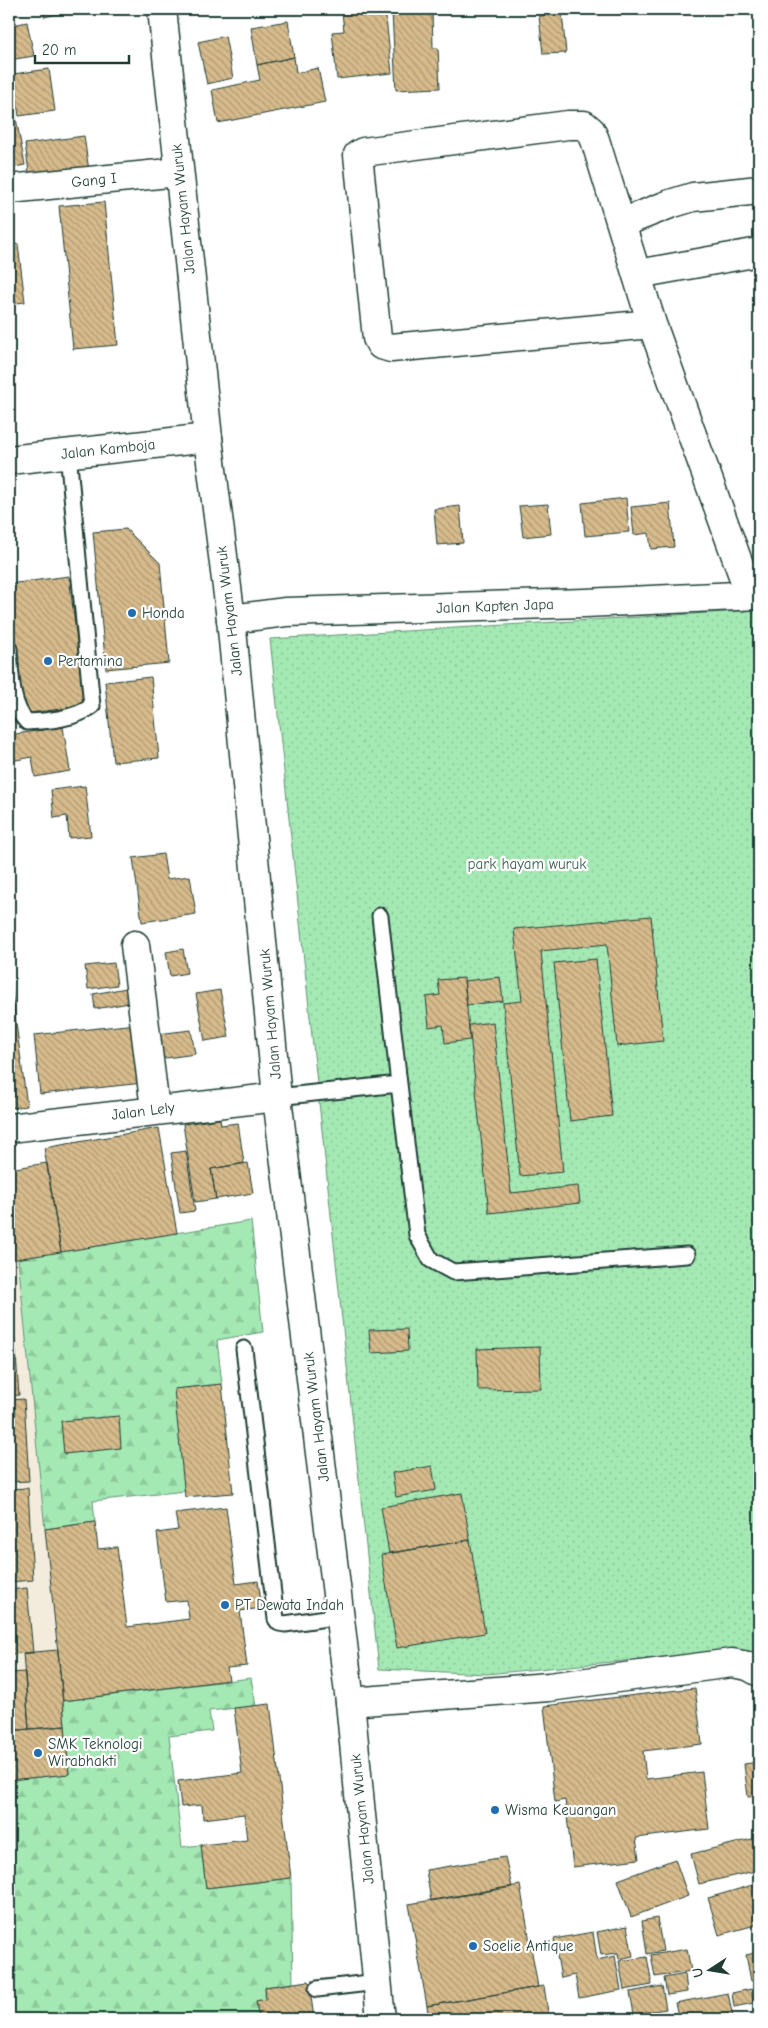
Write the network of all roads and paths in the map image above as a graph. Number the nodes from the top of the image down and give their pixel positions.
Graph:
1 (162, 9) edge
2 (179, 172) junction
3 (9, 189) edge
4 (759, 190) edge
5 (622, 223) junction
6 (759, 252) edge
7 (638, 274) junction
8 (652, 324) junction
9 (208, 438) junction
10 (68, 453) junction
11 (9, 460) edge
12 (754, 595) edge
13 (232, 619) junction
14 (9, 649) edge
15 (380, 916) dead end
16 (135, 945) dead end
17 (399, 1084) junction
18 (278, 1096) junction
19 (155, 1109) junction
20 (9, 1128) edge
21 (687, 1255) dead end
22 (244, 1350) dead end
23 (340, 1616) junction
24 (759, 1672) edge
25 (350, 1702) junction
26 (378, 1982) junction
27 (317, 1989) dead end
28 (381, 2019) edge

1 - 2 street, Jalan Hayam Wuruk
2 - 3 street, Gang I
2 - 9 street, Jalan Hayam Wuruk
4 - 5 street
5 - 7 street
5 - 8 street
6 - 7 street
7 - 8 street
8 - 12 street
9 - 10 street, Jalan Kamboja
9 - 13 street, Jalan Hayam Wuruk
10 - 11 street, Jalan Kamboja
10 - 14 lane
12 - 13 street, Jalan Kapten Japa
13 - 18 street, Jalan Hayam Wuruk
15 - 17 lane
16 - 19 street
17 - 18 lane
17 - 21 lane
18 - 19 street, Jalan Lely
18 - 23 street, Jalan Hayam Wuruk
19 - 20 street, Jalan Lely
22 - 23 lane
23 - 25 street, Jalan Hayam Wuruk
24 - 25 street
25 - 26 street, Jalan Hayam Wuruk
26 - 27 lane
26 - 28 street, Jalan Hayam Wuruk

